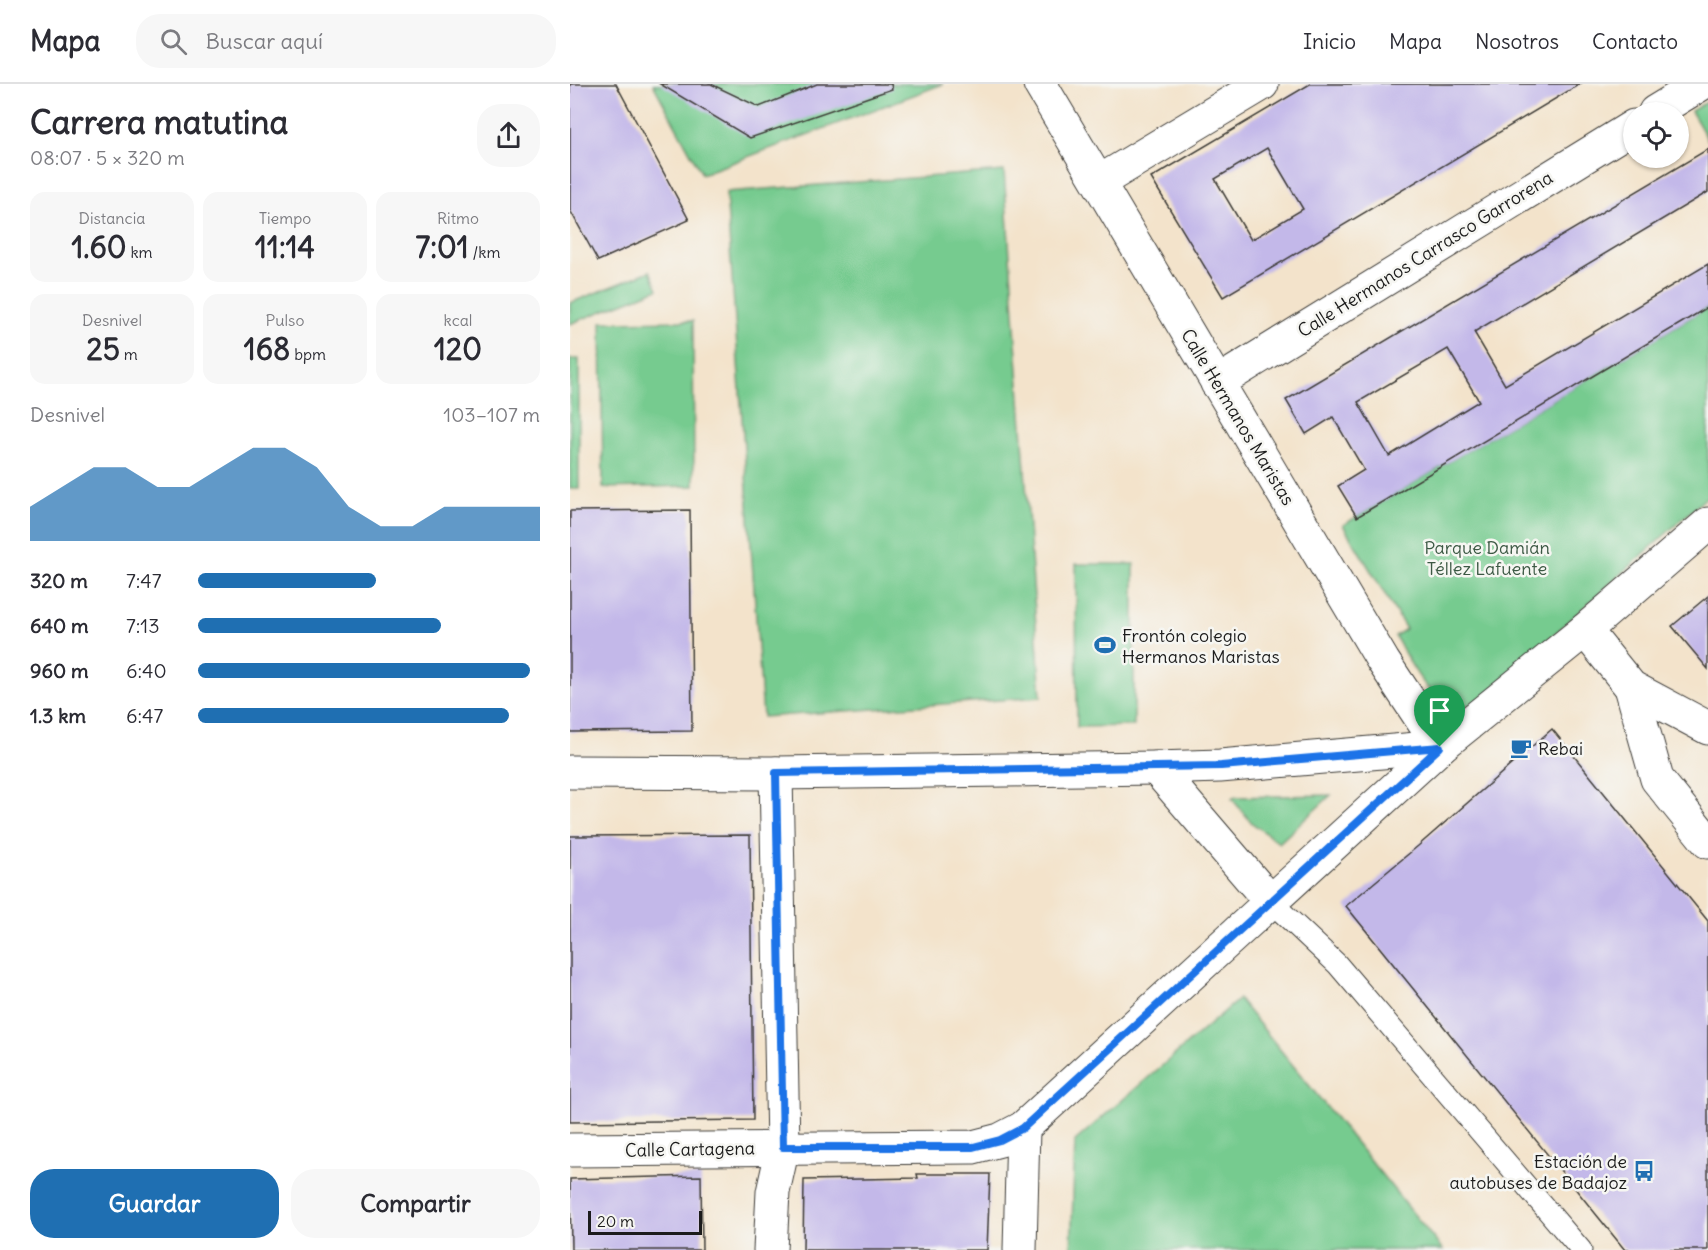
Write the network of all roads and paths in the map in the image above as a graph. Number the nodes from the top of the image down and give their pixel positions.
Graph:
1 (1040, 84) edge
2 (1262, 84) edge
3 (1701, 84) edge
4 (1671, 102) edge
5 (1623, 133) edge
6 (1099, 182) junction
7 (1217, 383) junction
8 (1708, 524) edge
9 (1585, 630) junction
10 (1632, 687) junction
11 (1701, 725) edge
12 (1440, 747) junction
13 (1650, 752) junction
14 (1156, 768) junction
15 (570, 772) edge
16 (776, 773) junction
17 (1708, 842) edge
18 (1270, 901) junction
19 (1023, 1128) junction
20 (783, 1147) junction
21 (570, 1150) edge
22 (770, 1250) edge
23 (1020, 1250) edge
24 (1581, 1250) edge

1 - 6 street, Calle Hermanos Maristas
2 - 6 street
3 - 4 street
5 - 7 street, Calle Hermanos Carrasco Garrorena
6 - 7 street, Calle Hermanos Maristas
7 - 12 street, Calle Hermanos Maristas
8 - 9 street, Calle Cartagena
9 - 10 street
9 - 12 street, Calle Cartagena
10 - 11 street
10 - 13 street
11 - 13 street
12 - 14 street
12 - 18 street, Calle Cartagena
13 - 17 street
14 - 16 street
14 - 18 street
15 - 16 street
16 - 20 street
18 - 19 street, Calle Cartagena
18 - 24 lane
19 - 20 street, Calle Cartagena
19 - 23 street
20 - 21 street, Calle Cartagena
20 - 22 street

